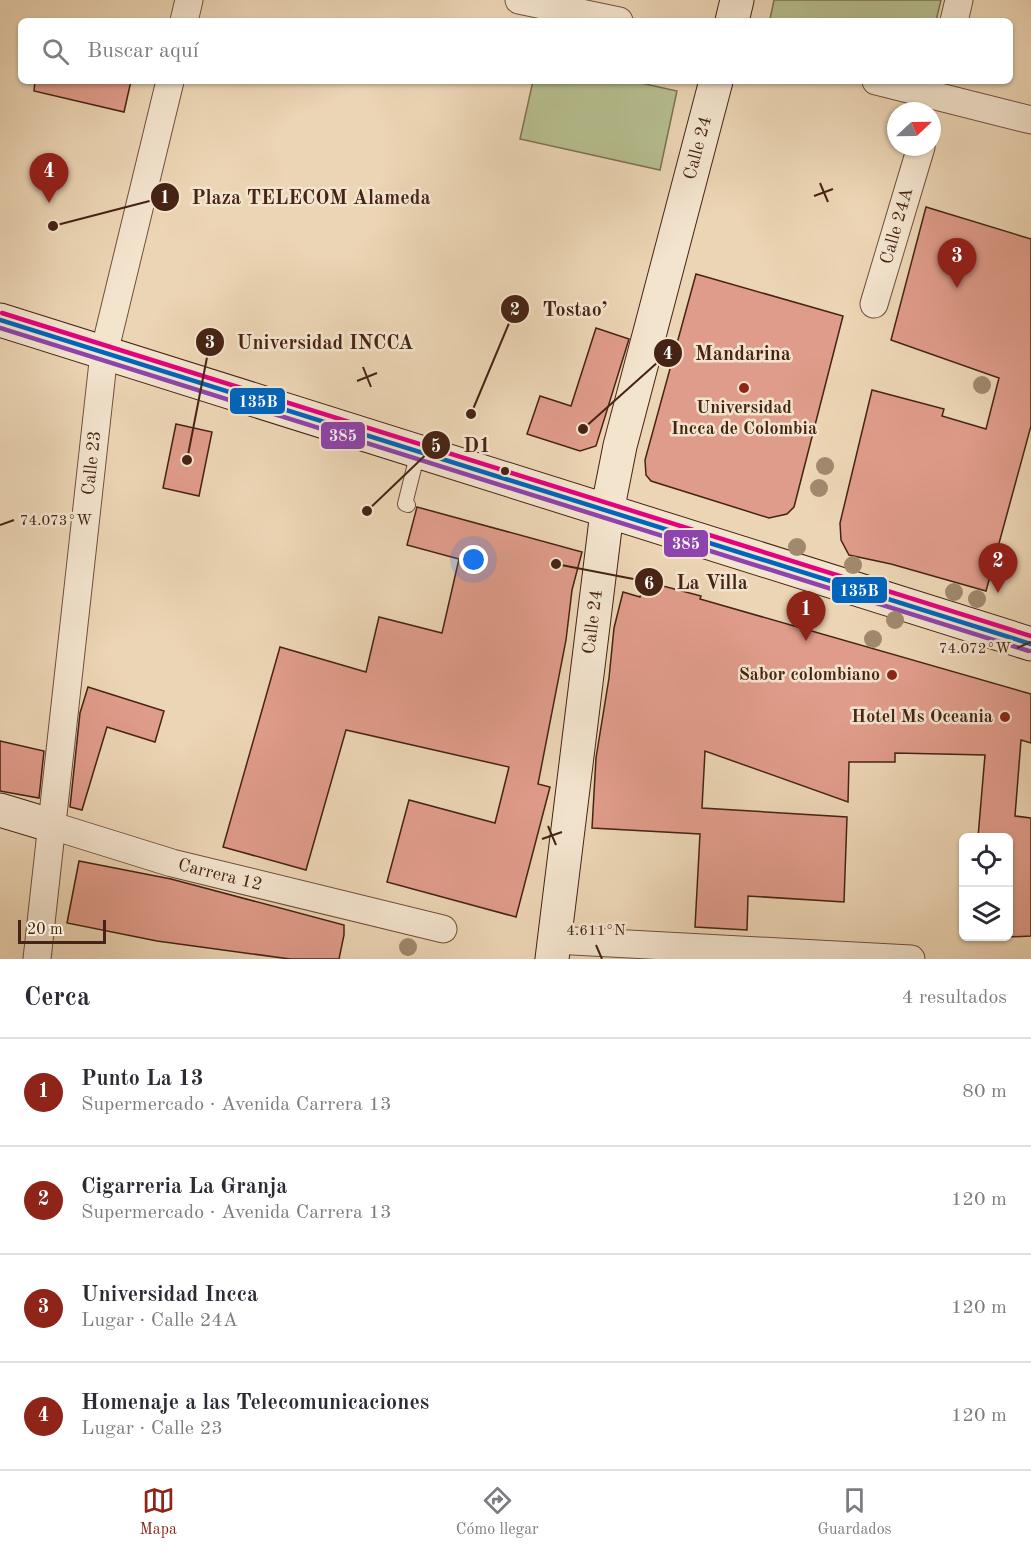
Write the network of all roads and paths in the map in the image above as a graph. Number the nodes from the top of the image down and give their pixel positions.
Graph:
1 (189, 0) edge
2 (519, 0) edge
3 (737, 0) edge
4 (959, 0) edge
5 (185, 18) edge
6 (606, 18) edge
7 (733, 18) edge
8 (955, 18) edge
9 (169, 84) edge
10 (715, 84) edge
11 (888, 84) edge
12 (935, 96) edge
13 (1031, 120) edge
14 (918, 156) edge
15 (874, 304) dead end
16 (0, 320) edge
17 (104, 353) junction
18 (418, 452) junction
19 (408, 504) dead end
20 (607, 512) junction
21 (1031, 644) edge
22 (0, 810) edge
23 (53, 826) junction
24 (443, 929) dead end
25 (553, 949) edge
26 (37, 959) edge
27 (911, 959) edge

1 - 5 street
2 - 6 street
3 - 7 main road
4 - 8 street
9 - 17 street, Calle 23
10 - 20 main road, Calle 24
11 - 12 street
12 - 13 street
14 - 15 street, Calle 24A
16 - 17 main road
17 - 18 main road
17 - 23 street, Calle 23
18 - 19 lane
18 - 20 main road
20 - 21 main road
20 - 25 main road, Calle 24
22 - 23 main road, Carrera 12
23 - 24 street, Carrera 12
23 - 26 street, Calle 23
25 - 27 street

